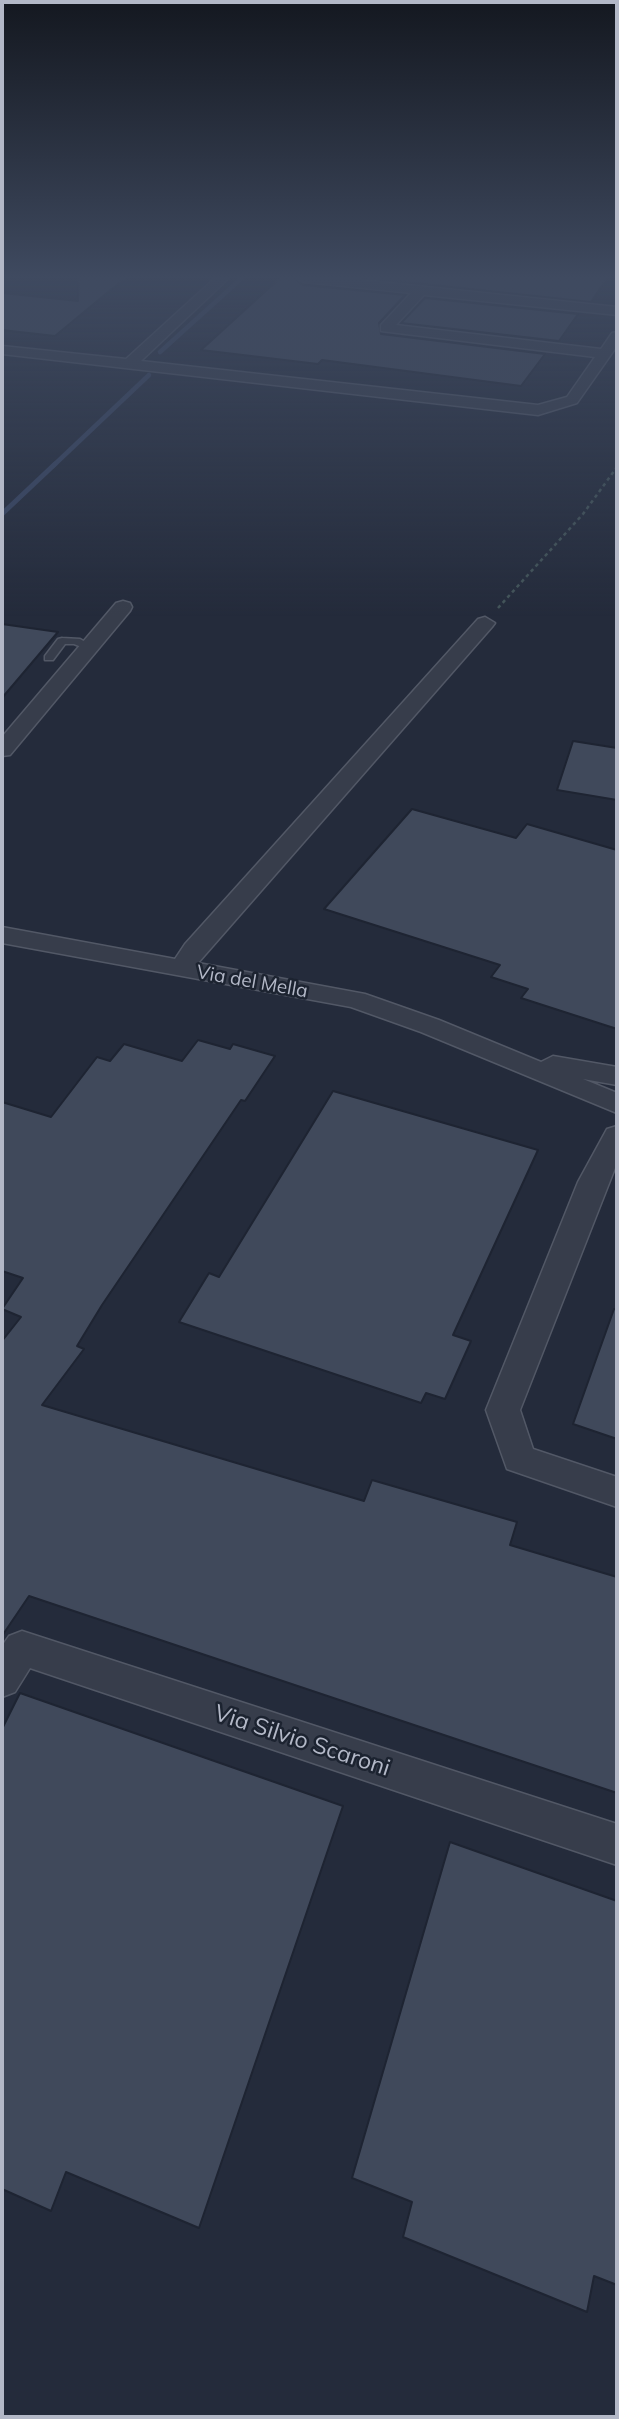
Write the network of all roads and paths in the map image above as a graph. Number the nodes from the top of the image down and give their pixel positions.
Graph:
1 (354, 391) edge
2 (581, 391) edge
3 (617, 467) edge
4 (123, 607) dead end
5 (485, 623) joint
6 (89, 647) junction
7 (49, 658) dead end
8 (2, 750) edge
9 (3, 936) edge
10 (181, 970) junction
11 (494, 1054) junction
12 (617, 1076) edge
13 (617, 1104) edge
14 (617, 1136) edge
15 (617, 1158) edge
16 (593, 1182) junction
17 (617, 1492) edge
18 (2, 1679) edge
19 (617, 1845) edge

1 - 2 street
3 - 5 path
4 - 6 street
5 - 10 street
6 - 7 lane
6 - 8 street
9 - 10 street, Via del Mella
10 - 11 street, Via del Mella
11 - 12 street, Via del Mella
11 - 13 street, Via del Mella
14 - 16 street
15 - 16 street
16 - 17 street
18 - 19 street, Via Silvio Scaroni

